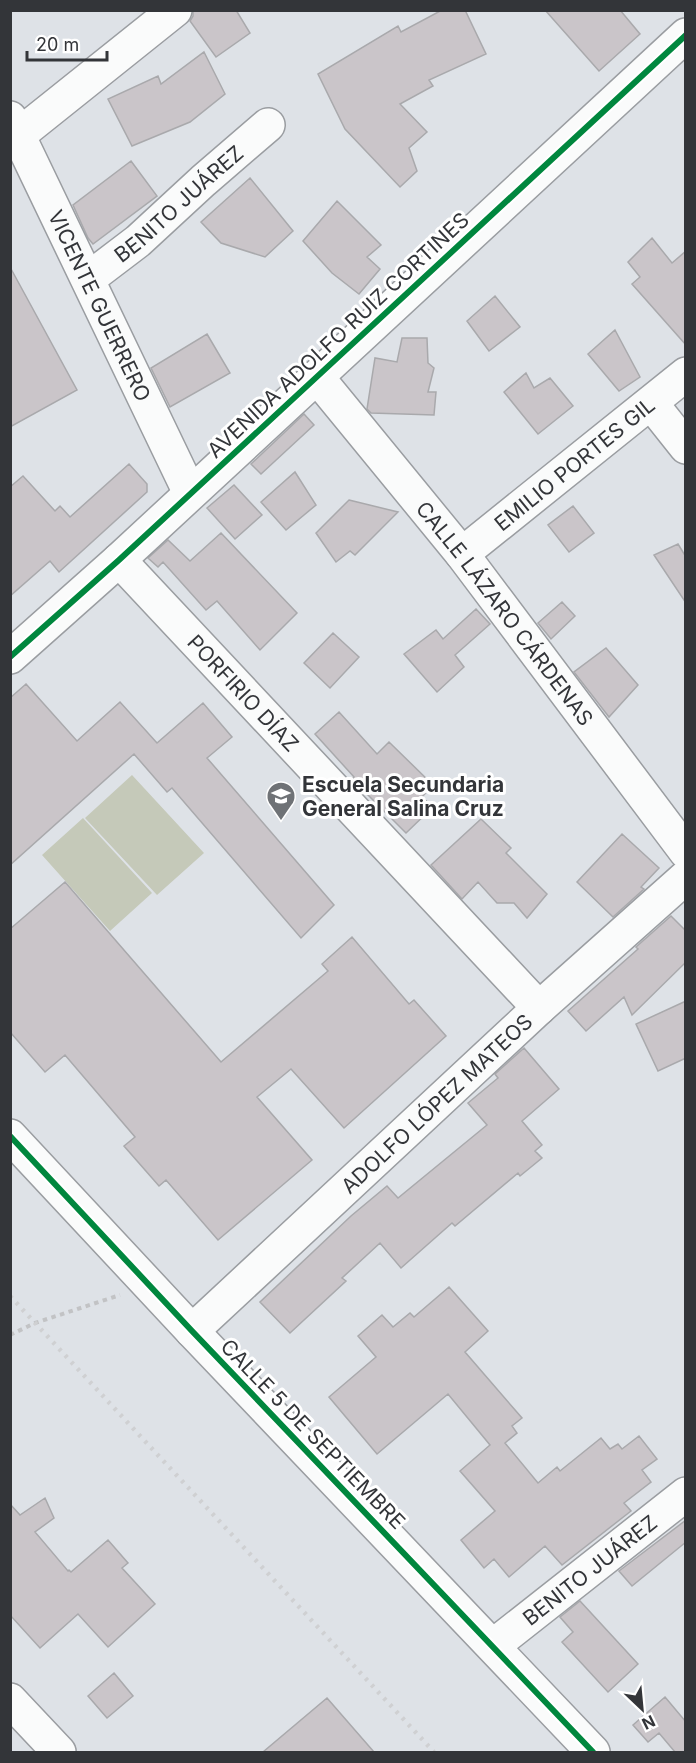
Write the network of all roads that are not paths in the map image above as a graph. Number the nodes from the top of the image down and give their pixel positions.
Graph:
1 (175, 10) edge
2 (686, 35) edge
3 (268, 125) dead end
4 (14, 132) edge
5 (88, 279) junction
6 (686, 374) edge
7 (317, 377) junction
8 (651, 403) junction
9 (686, 447) edge
10 (190, 492) junction
11 (462, 554) junction
12 (119, 560) junction
13 (10, 657) edge
14 (686, 852) edge
15 (686, 877) edge
16 (539, 1008) junction
17 (10, 1136) edge
18 (192, 1331) junction
19 (686, 1494) edge
20 (493, 1646) junction
21 (10, 1700) edge
22 (59, 1752) edge
23 (593, 1752) edge

1 - 4 street
2 - 7 street, AVENIDA ADOLFO RUIZ CORTINES
3 - 5 street, BENITO JUÁREZ
4 - 5 street, VICENTE GUERRERO
5 - 10 street, VICENTE GUERRERO
6 - 8 street, EMILIO PORTES GIL
7 - 10 street, AVENIDA ADOLFO RUIZ CORTINES
7 - 11 street, CALLE LÁZARO CÁRDENAS
8 - 9 street
8 - 11 street, EMILIO PORTES GIL
10 - 12 street, AVENIDA ADOLFO RUIZ CORTINES
11 - 14 street, CALLE LÁZARO CÁRDENAS
12 - 13 street, AVENIDA ADOLFO RUIZ CORTINES
12 - 16 street, PORFIRIO DÍAZ
15 - 16 street, ADOLFO LÓPEZ MATEOS
16 - 18 street, ADOLFO LÓPEZ MATEOS
17 - 18 street, CALLE 5 DE SEPTIEMBRE
18 - 20 street, CALLE 5 DE SEPTIEMBRE
19 - 20 street, BENITO JUÁREZ
20 - 23 street, CALLE 5 DE SEPTIEMBRE
21 - 22 street

